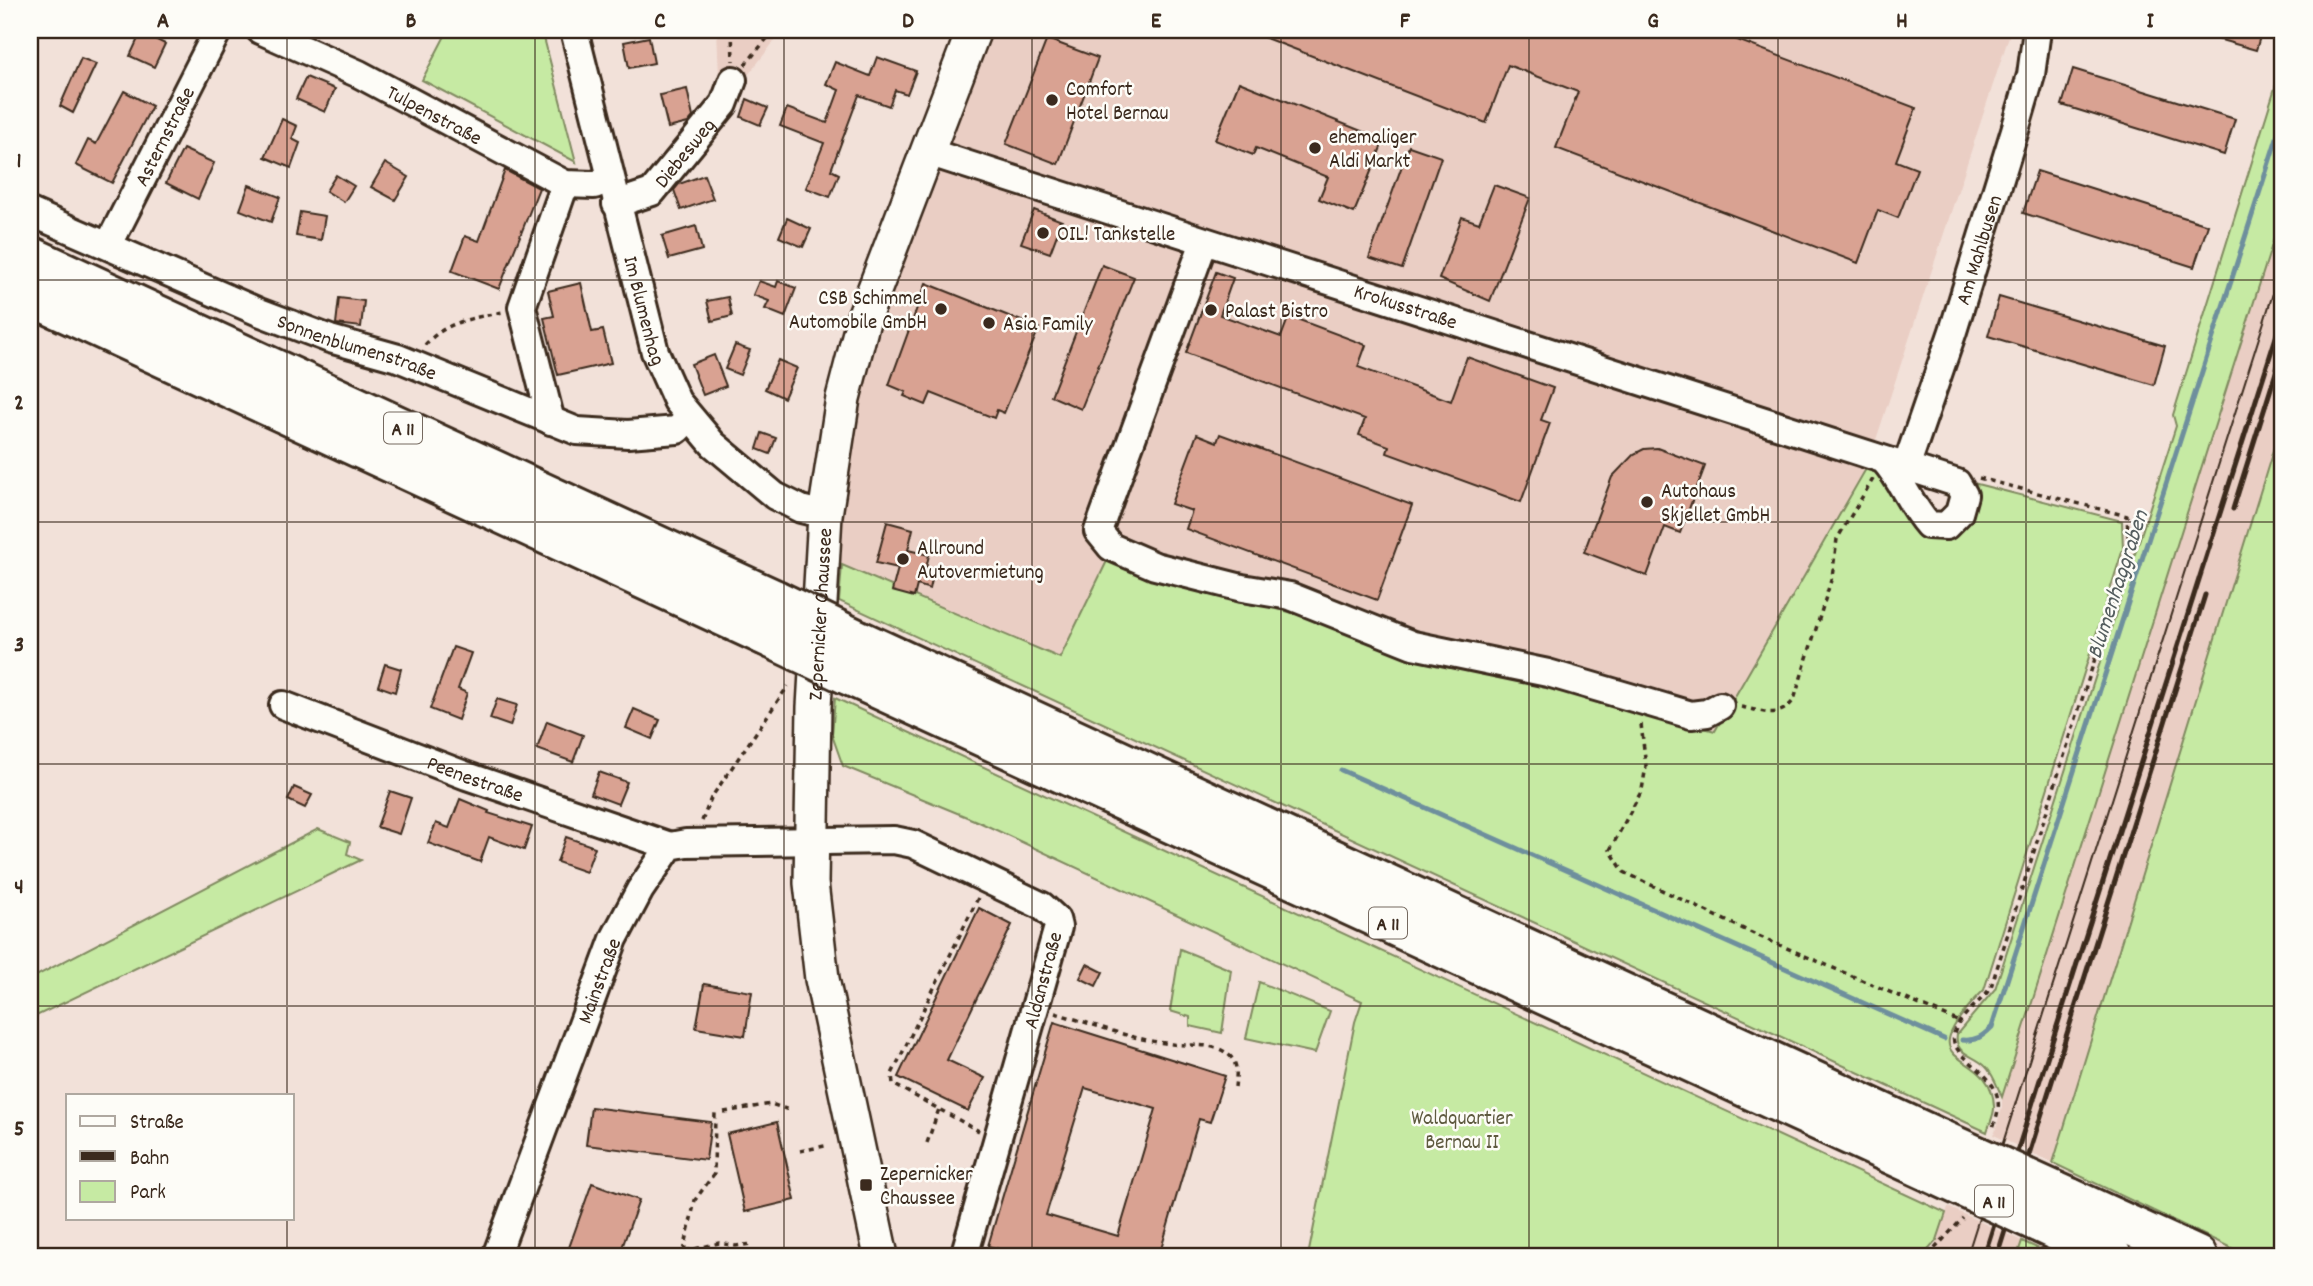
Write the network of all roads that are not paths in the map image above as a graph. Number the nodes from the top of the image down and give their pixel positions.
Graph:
1 (218, 30) edge
2 (260, 30) edge
3 (573, 30) edge
4 (974, 30) edge
5 (2037, 30) edge
6 (733, 80) road end
7 (928, 152) junction
8 (565, 184) junction
9 (613, 191) junction
10 (30, 212) edge
11 (1204, 242) junction
12 (109, 244) junction
13 (30, 257) edge
14 (30, 296) edge
15 (689, 418) junction
16 (551, 421) junction
17 (1895, 463) joint
18 (825, 514) junction
19 (770, 617) junction
20 (283, 705) dead end
21 (1720, 706) road end
22 (810, 842) junction
23 (682, 845) junction
24 (2062, 1214) junction
25 (496, 1256) edge
26 (881, 1256) edge
27 (964, 1256) edge
28 (2112, 1256) edge
29 (2197, 1256) edge

1 - 12 street, Asternstraße
2 - 8 street, Tulpenstraße
3 - 9 street, Im Blumenhag
4 - 7 main road, Zepernicker Chaussee
5 - 17 street, Am Mahlbusen
6 - 9 street, Diebesweg
7 - 11 street, Krokusstraße
7 - 18 main road, Zepernicker Chaussee
8 - 9 street, Tulpenstraße
8 - 16 street
9 - 15 street, Im Blumenhag
10 - 12 street, Sonnenblumenstraße
11 - 17 street, Krokusstraße
11 - 21 street
12 - 16 street, Sonnenblumenstraße
13 - 19 highway, A 11
14 - 19 highway, A 11
15 - 16 street, Sonnenblumenstraße
15 - 18 street, Im Blumenhag
18 - 22 main road, Zepernicker Chaussee
19 - 24 highway, A 11, bridge
20 - 23 street, Peenestraße
22 - 23 street
22 - 26 main road, Zepernicker Chaussee
22 - 27 street, Aldanstraße
23 - 25 street, Mainstraße
24 - 28 highway, A 11
24 - 29 highway, A 11

